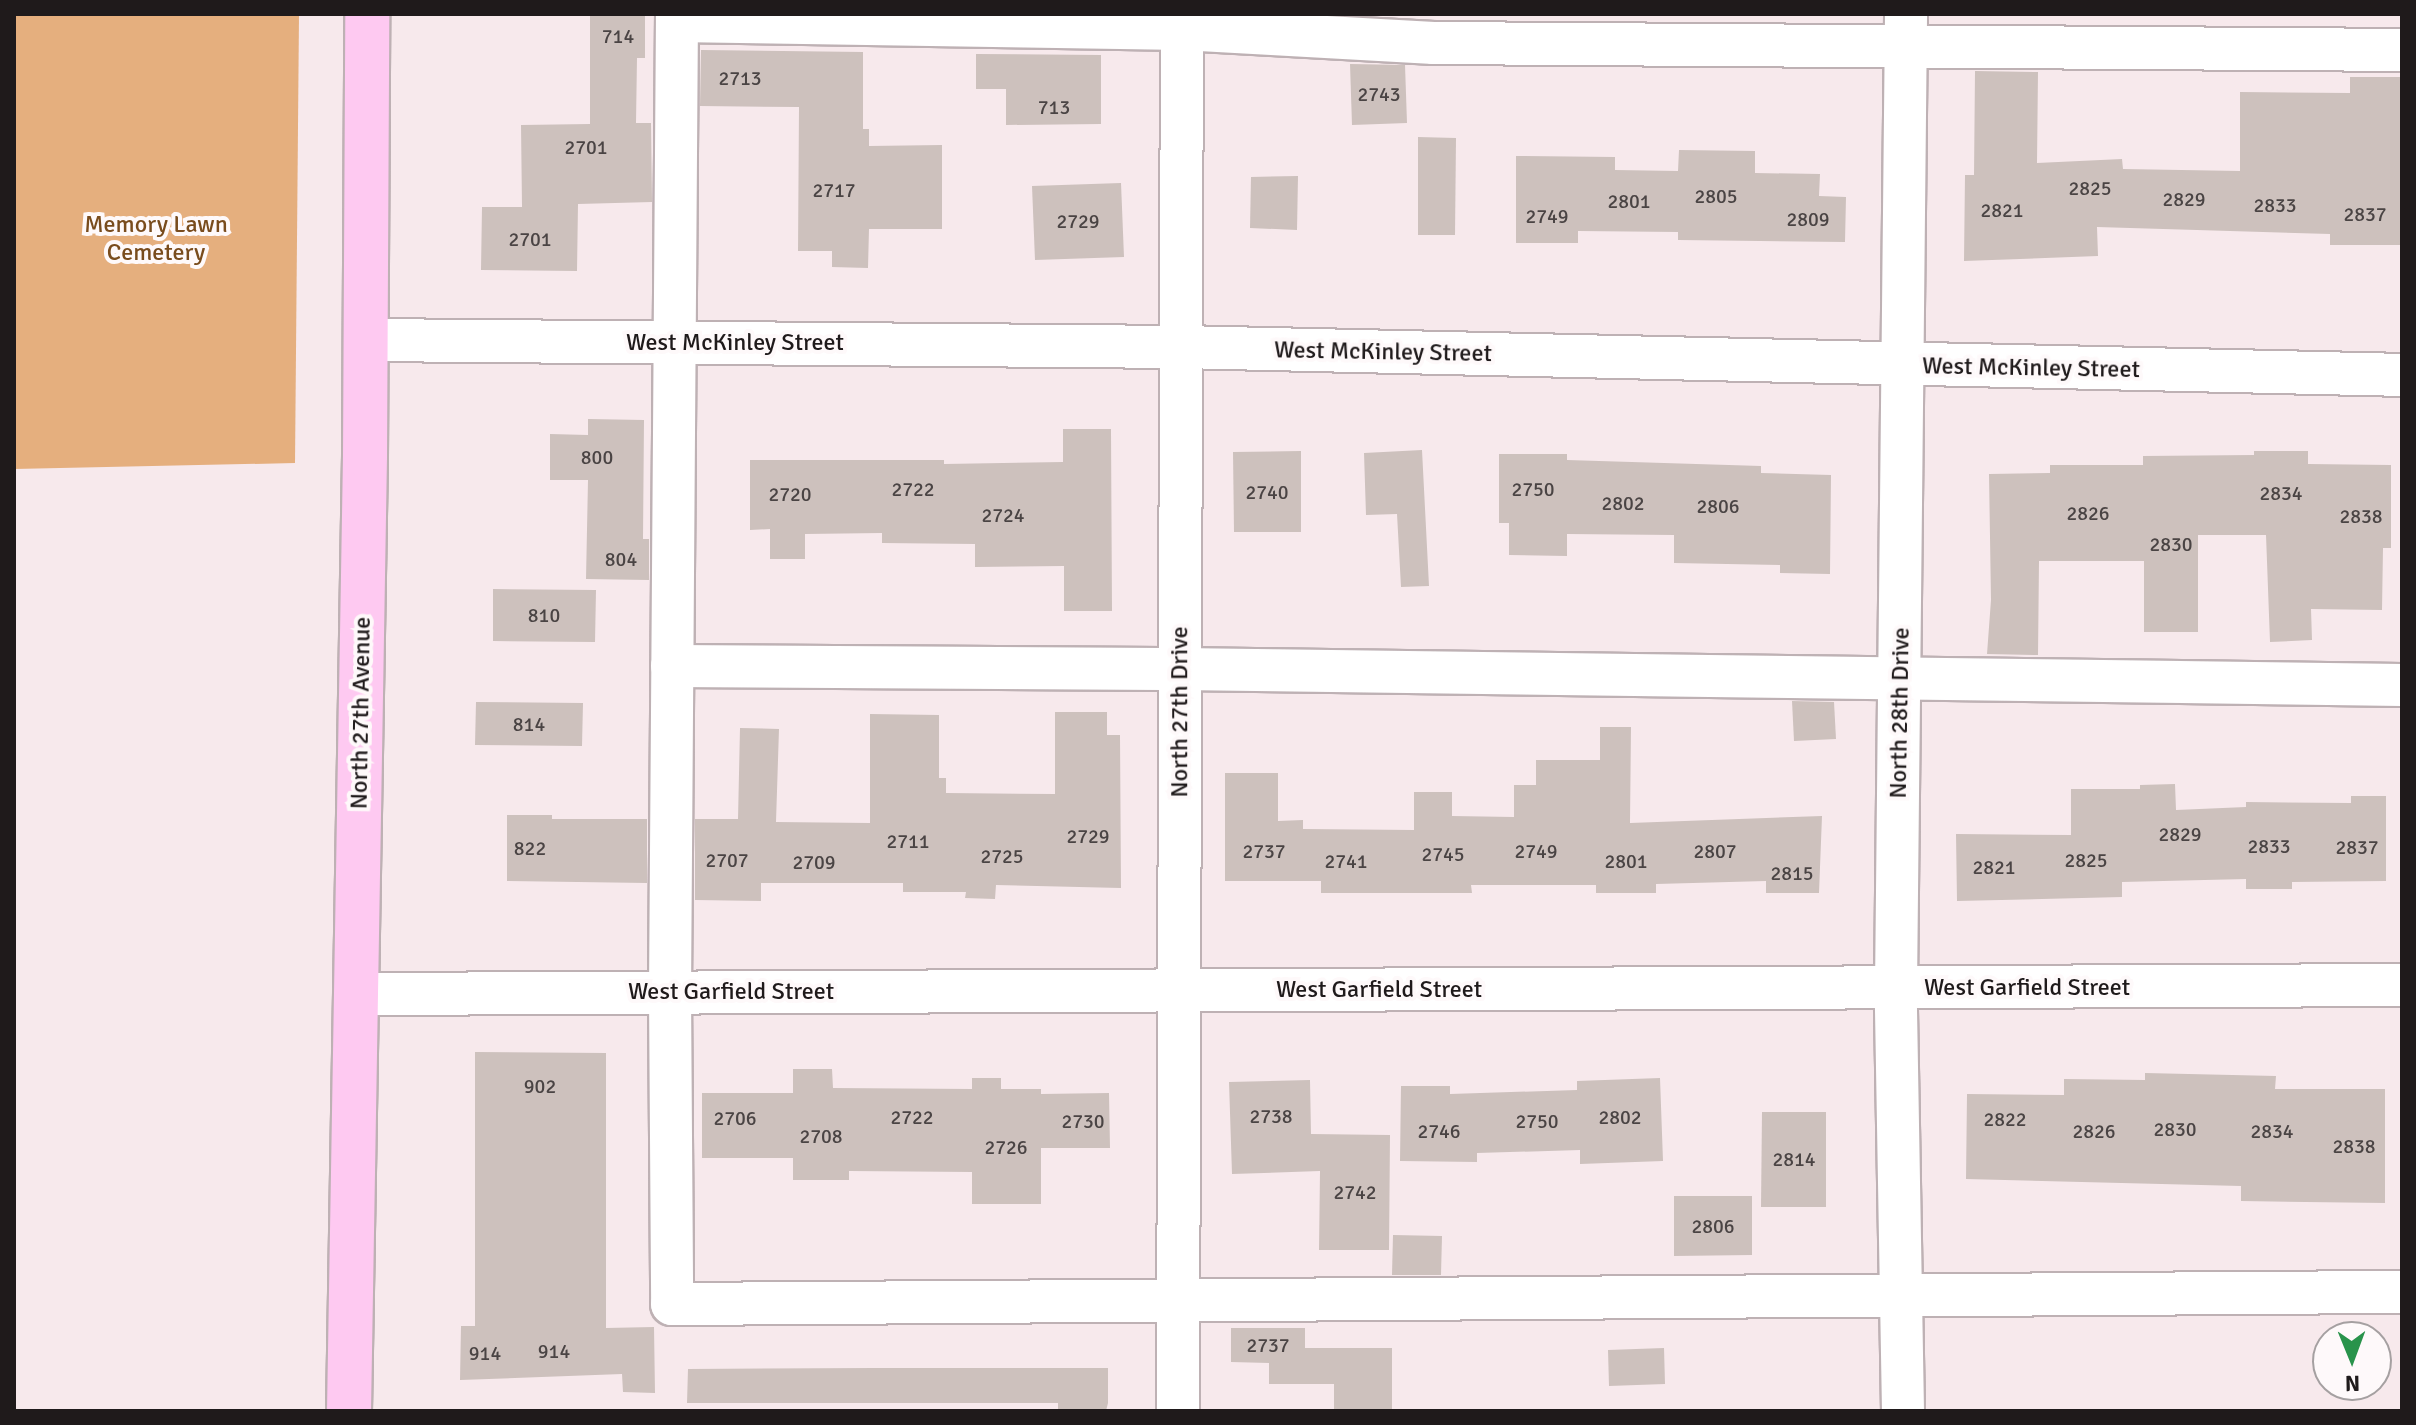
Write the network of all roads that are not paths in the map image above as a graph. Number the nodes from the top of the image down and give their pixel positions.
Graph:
1 (367, 14) edge
2 (677, 17) edge
3 (1182, 22) edge
4 (1906, 29) edge
5 (2402, 50) edge
6 (365, 340) junction
7 (673, 342) junction
8 (1181, 347) junction
9 (1901, 365) junction
10 (2402, 375) edge
11 (672, 666) junction
12 (1180, 669) junction
13 (1900, 681) junction
14 (2402, 685) edge
15 (2402, 985) edge
16 (1896, 989) junction
17 (1179, 991) junction
18 (670, 993) junction
19 (356, 994) junction
20 (2402, 1292) edge
21 (1902, 1297) junction
22 (1178, 1302) junction
23 (349, 1411) edge
24 (1178, 1411) edge
25 (1903, 1411) edge

1 - 6 main road, North 27th Avenue
2 - 3 street
2 - 7 street
3 - 4 street
3 - 8 street, North 27th Drive
4 - 5 street
4 - 9 street, North 28th Drive
6 - 7 street, West McKinley Street
6 - 19 main road, North 27th Avenue
7 - 8 street, West McKinley Street
7 - 11 street
8 - 9 street, West McKinley Street
8 - 12 street, North 27th Drive
9 - 10 street, West McKinley Street
9 - 13 street, North 28th Drive
11 - 12 street
11 - 18 street
12 - 13 street
12 - 17 street, North 27th Drive
13 - 14 street
13 - 16 street, North 28th Drive
15 - 16 street, West Garfield Street
16 - 17 street, West Garfield Street
16 - 21 street, North 28th Drive
17 - 18 street, West Garfield Street
17 - 22 street, North 27th Drive
18 - 19 street, West Garfield Street
18 - 22 street
19 - 23 main road, North 27th Avenue
20 - 21 street
21 - 22 street
21 - 25 street, North 28th Drive
22 - 24 street, North 27th Drive

